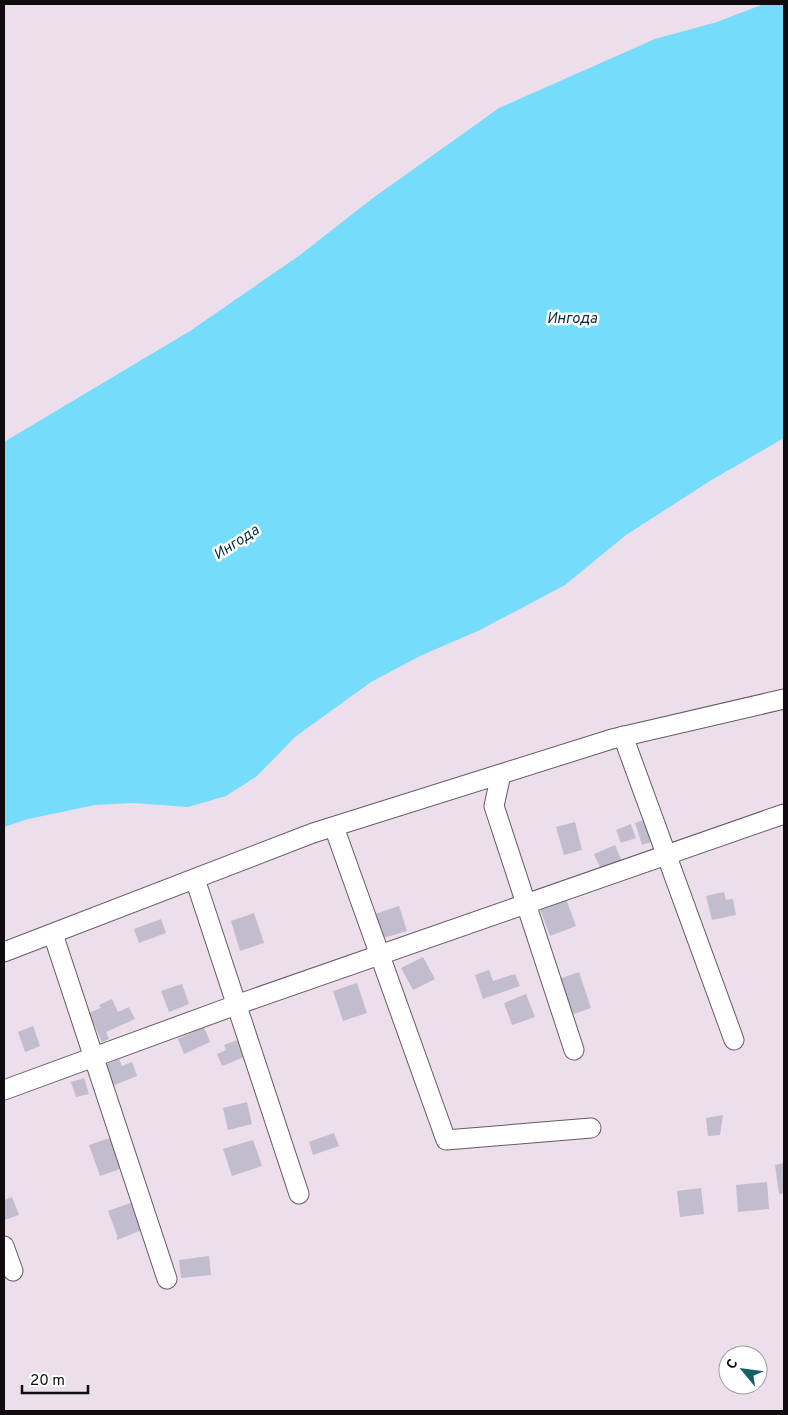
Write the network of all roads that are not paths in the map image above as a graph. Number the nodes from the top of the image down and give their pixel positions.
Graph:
1 (784, 699) edge
2 (623, 736) junction
3 (502, 774) junction
4 (784, 814) edge
5 (334, 827) junction
6 (666, 855) junction
7 (195, 879) junction
8 (526, 903) junction
9 (52, 934) junction
10 (4, 952) edge
11 (380, 955) junction
12 (236, 1005) junction
13 (734, 1040) dead end
14 (574, 1050) dead end
15 (94, 1058) junction
16 (4, 1090) edge
17 (591, 1128) dead end
18 (299, 1194) dead end
19 (4, 1246) edge
20 (13, 1271) dead end
21 (167, 1279) dead end

1 - 2 street
2 - 3 street
2 - 6 street
3 - 5 street
3 - 8 street
4 - 6 street
5 - 7 street
5 - 11 street
6 - 8 street
6 - 13 street
7 - 9 street
7 - 12 street
8 - 11 street
8 - 14 street
9 - 10 street
9 - 15 street
11 - 12 street
11 - 17 street
12 - 15 street
12 - 18 street
15 - 16 street
15 - 21 street
19 - 20 street

